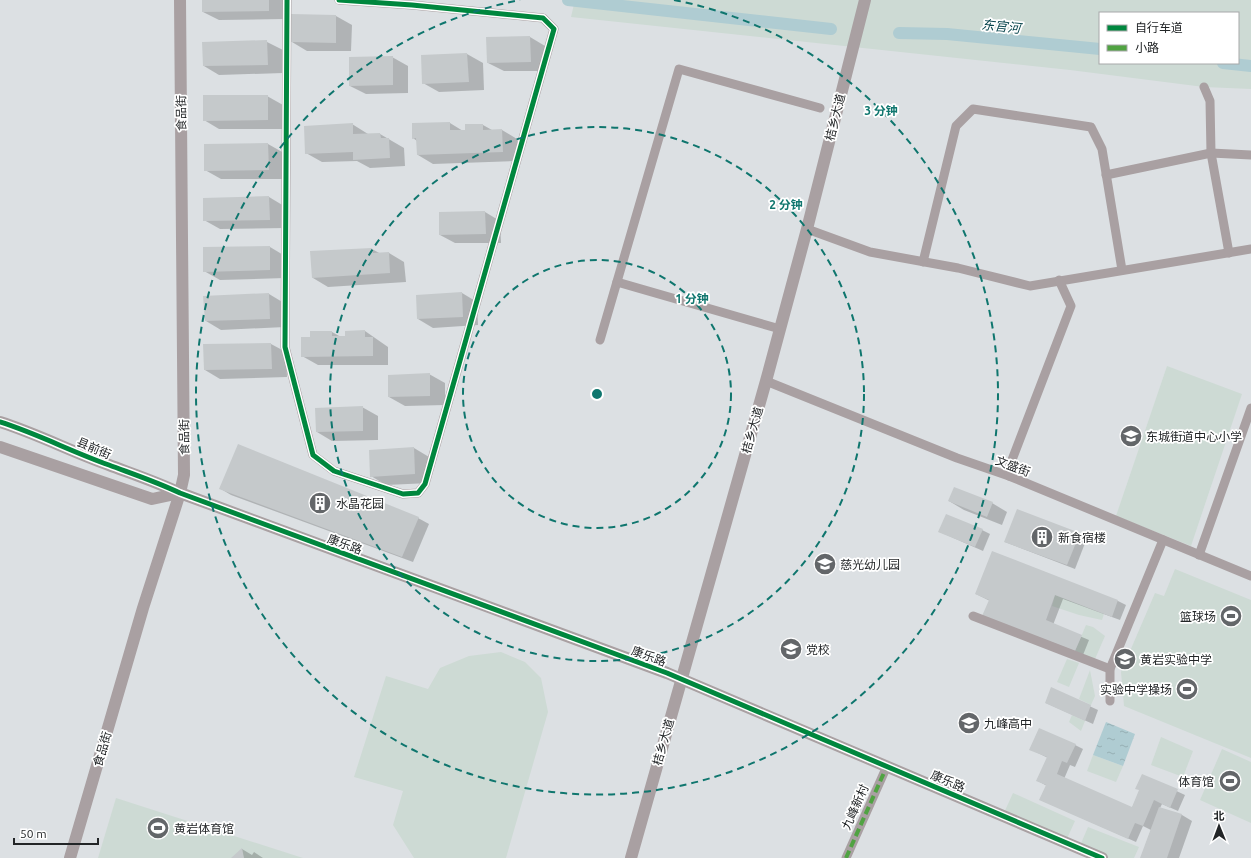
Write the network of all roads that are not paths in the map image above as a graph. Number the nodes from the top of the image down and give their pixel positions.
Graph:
1 (180, 0) edge
2 (287, 0) edge
3 (339, 0) edge
4 (865, 0) edge
5 (394, 2) edge
6 (412, 2) edge
7 (1204, 87) dead end
8 (820, 108) dead end
9 (1211, 153) junction
10 (1251, 155) edge
11 (1106, 175) junction
12 (807, 229) junction
13 (1251, 249) edge
14 (1229, 253) junction
15 (923, 262) junction
16 (1122, 270) junction
17 (1059, 280) junction
18 (617, 282) junction
19 (780, 329) junction
20 (600, 340) dead end
21 (766, 381) junction
22 (1251, 408) edge
23 (0, 422) edge
24 (0, 447) edge
25 (1009, 476) junction
26 (180, 493) junction
27 (1162, 540) junction
28 (1199, 555) junction
29 (1251, 576) edge
30 (973, 616) dead end
31 (1110, 669) junction
32 (681, 680) junction
33 (1110, 701) dead end
34 (887, 766) junction
35 (70, 858) edge
36 (631, 858) edge
37 (846, 858) edge
38 (1102, 858) edge

1 - 26 street, 食品街
2 - 6 street
3 - 5 street
4 - 12 street, 桔乡大道
5 - 6 street
7 - 9 street
8 - 18 street
9 - 10 street
9 - 11 street
9 - 14 street
11 - 15 street
11 - 16 street
12 - 15 street
12 - 19 street, 桔乡大道
13 - 14 street
14 - 16 street
15 - 17 street
16 - 17 street
17 - 25 street
18 - 19 street
18 - 20 street
19 - 21 street, 桔乡大道
21 - 25 street, 文盛街
21 - 32 street, 桔乡大道
22 - 28 street
23 - 26 street, 县前街
24 - 26 street
25 - 27 street, 文盛街
26 - 32 street, 康乐路
26 - 35 street, 食品街
27 - 28 street, 文盛街
27 - 31 street
28 - 29 street, 文盛街
30 - 31 street
31 - 33 street
32 - 34 street, 康乐路
32 - 36 street, 桔乡大道
34 - 37 street, 九峰新村
34 - 38 street, 康乐路

